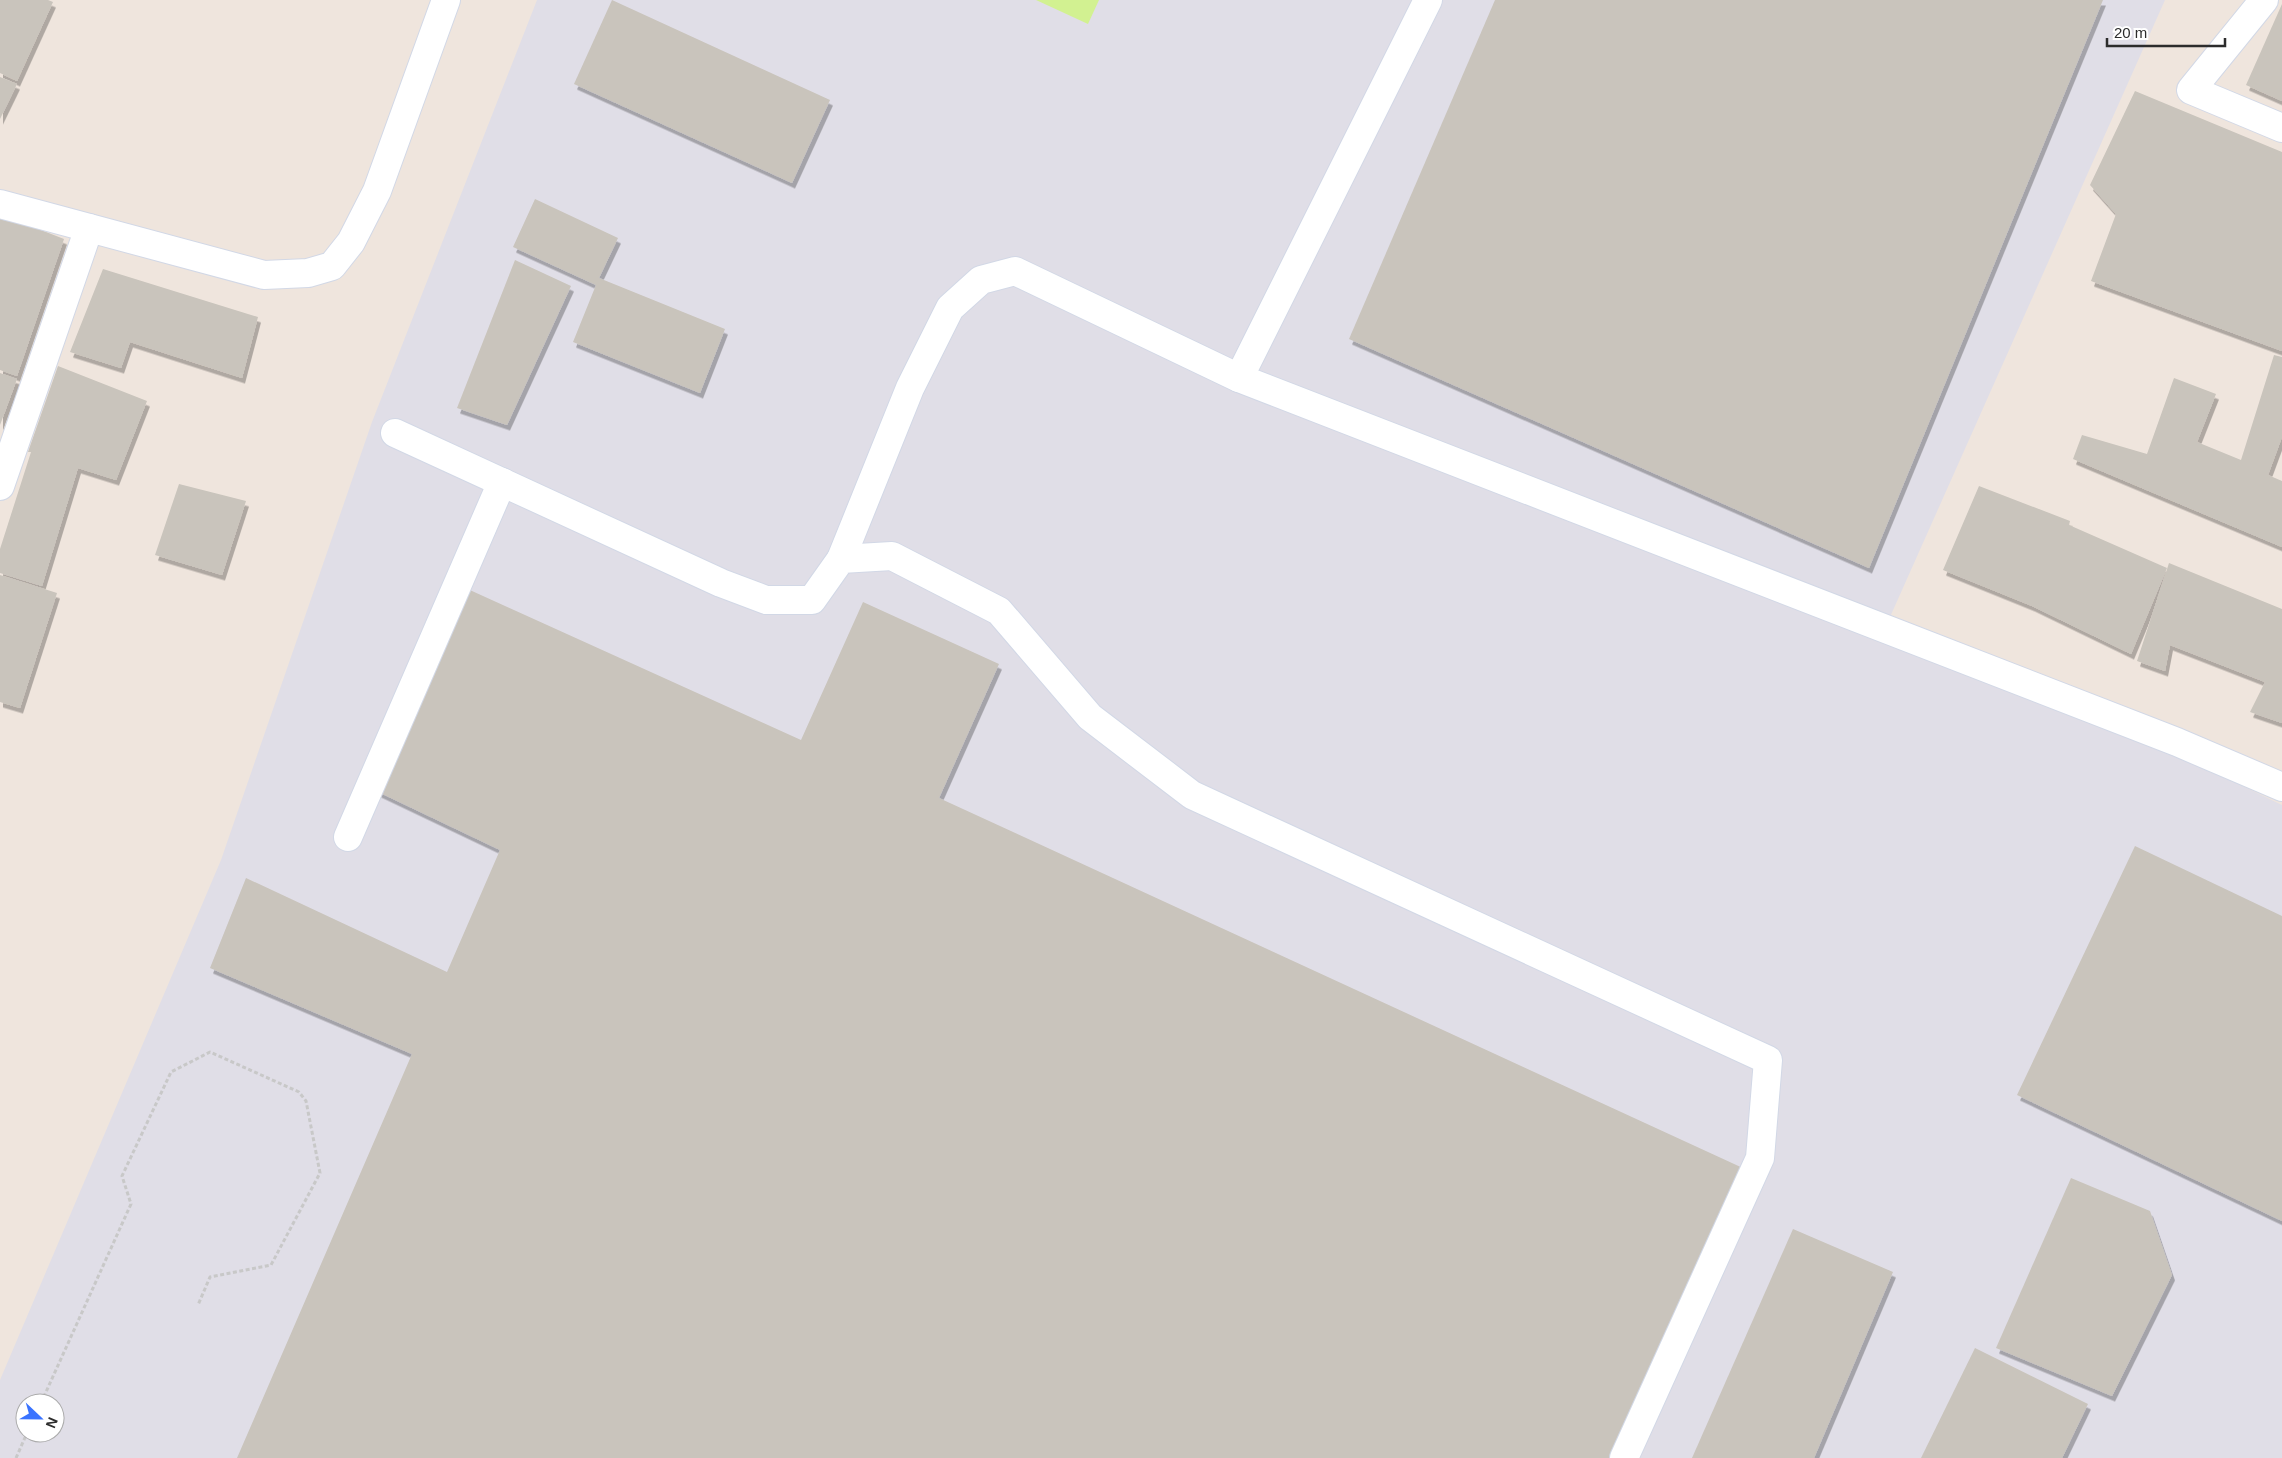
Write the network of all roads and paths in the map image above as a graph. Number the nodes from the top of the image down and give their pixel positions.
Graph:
1 (446, 0) edge
2 (1428, 0) edge
3 (2264, 0) edge
4 (2282, 128) edge
5 (0, 204) edge
6 (89, 228) junction
7 (1239, 378) junction
8 (395, 433) dead end
9 (502, 482) junction
10 (0, 486) edge
11 (841, 559) junction
12 (2282, 787) edge
13 (348, 837) dead end
14 (198, 1305) dead end
15 (45, 1393) edge
16 (23, 1443) edge
17 (16, 1458) edge
18 (1624, 1458) edge

1 - 6 street
2 - 7 street
3 - 4 street
5 - 6 street
6 - 10 street
7 - 11 street
7 - 12 street
8 - 9 street
9 - 11 street
9 - 13 street
11 - 18 street
14 - 15 path
16 - 17 path

